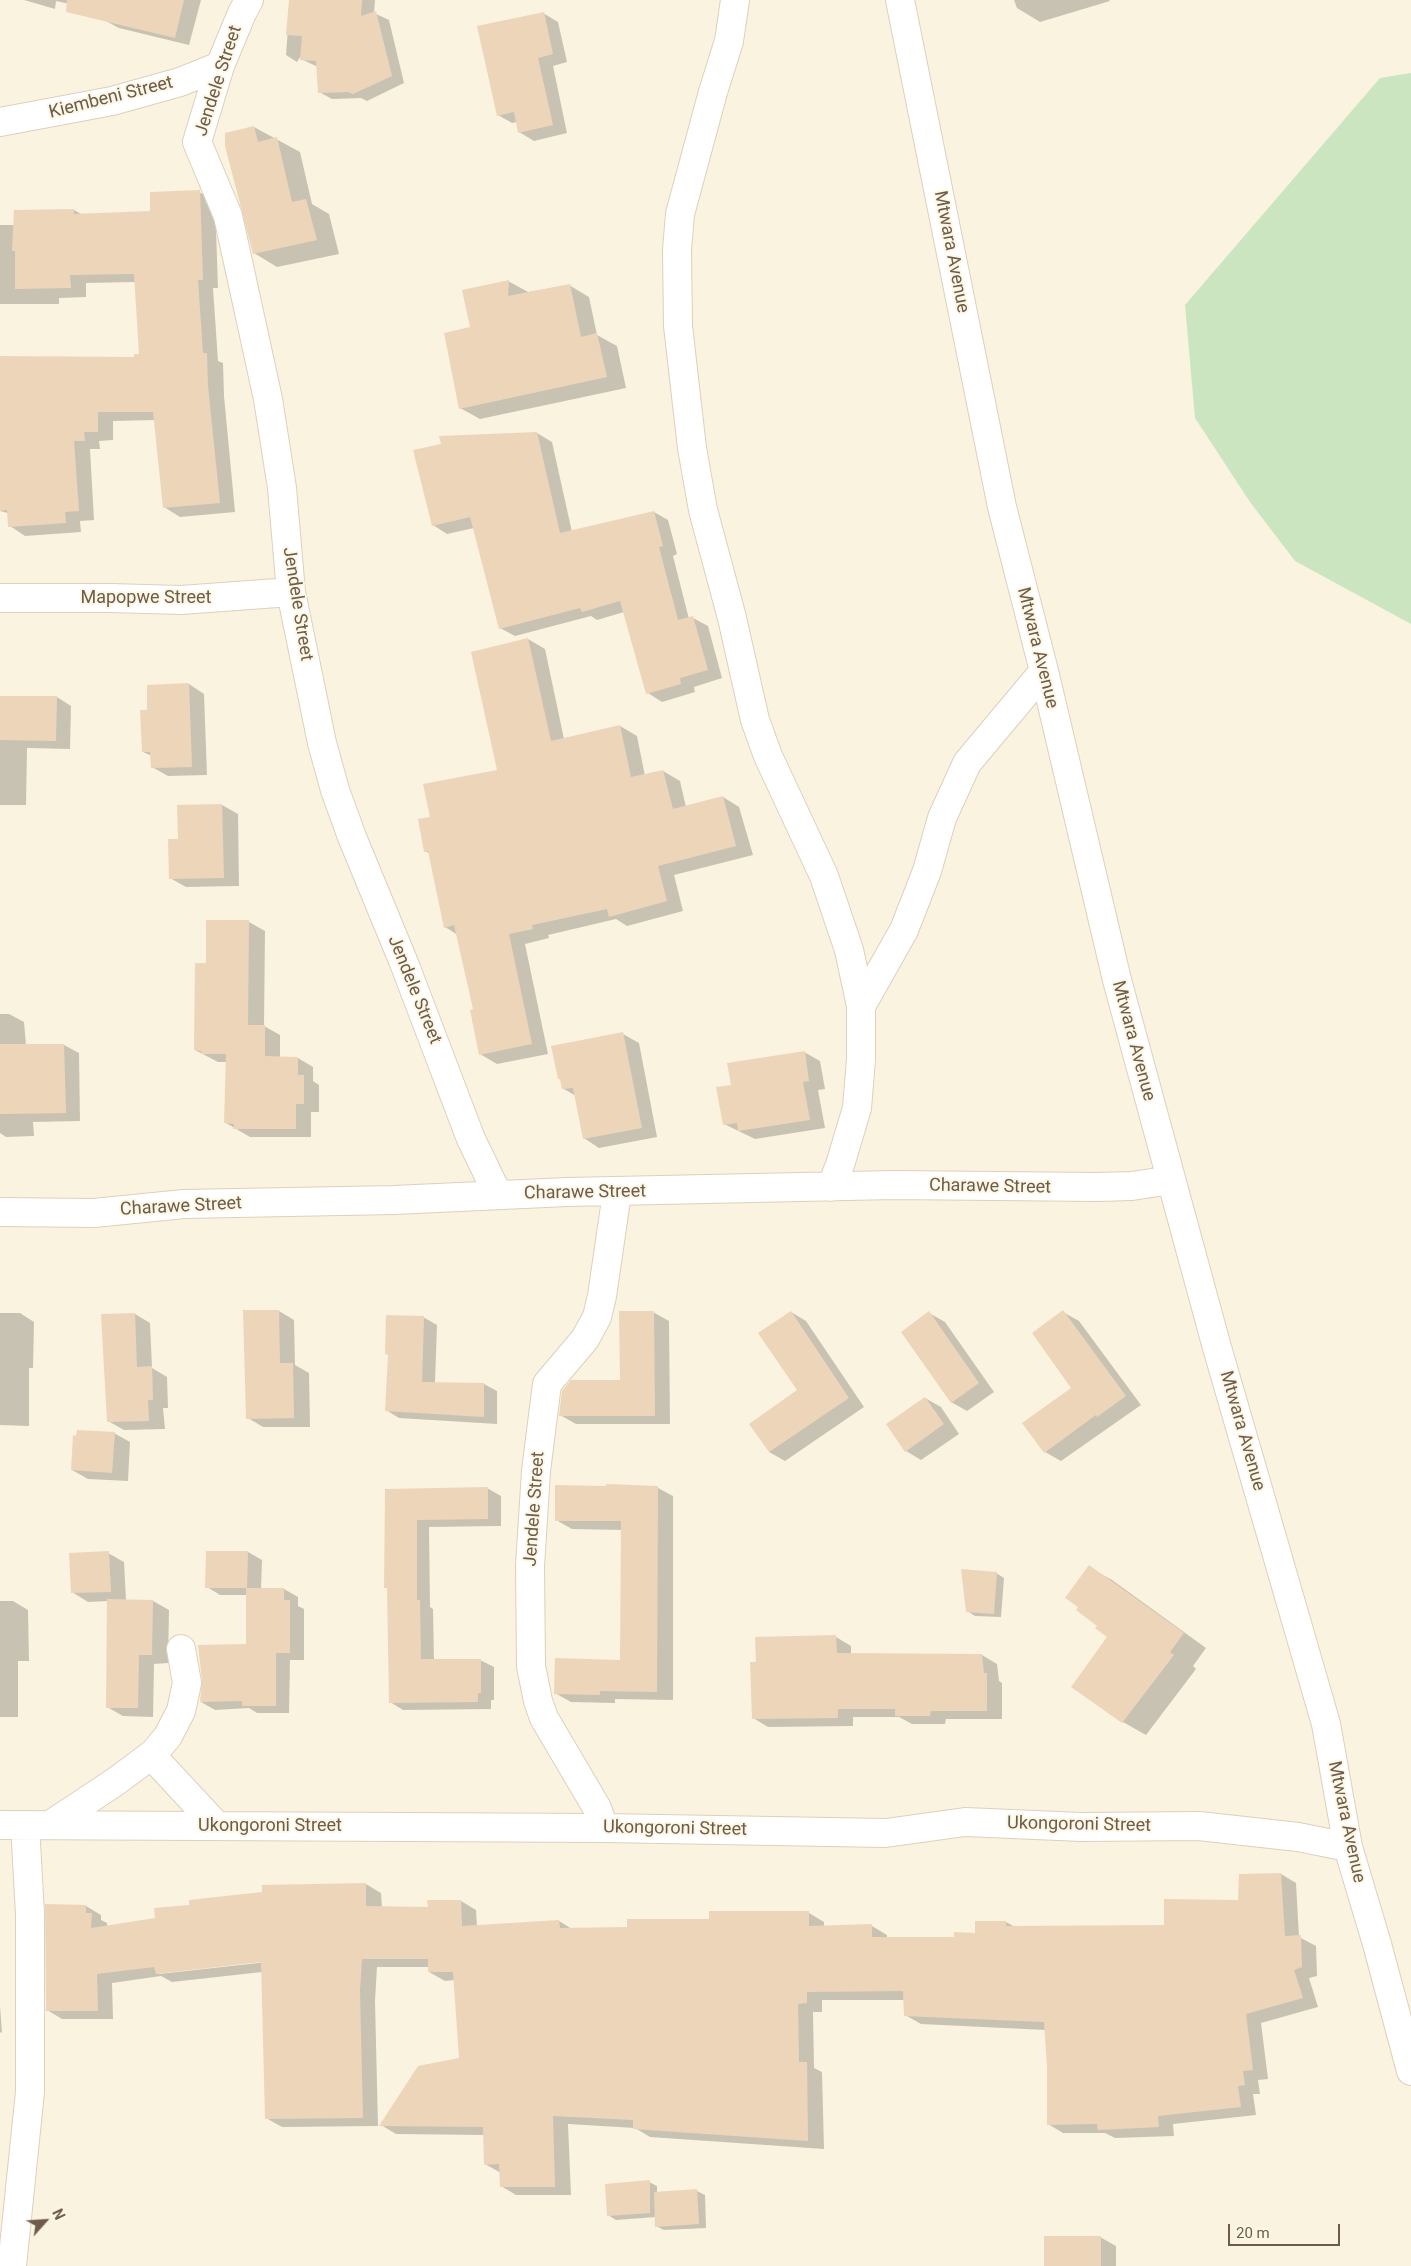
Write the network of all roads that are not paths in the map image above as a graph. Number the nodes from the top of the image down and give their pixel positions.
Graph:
1 (249, 0) edge
2 (735, 0) edge
3 (900, 0) edge
4 (220, 66) junction
5 (0, 122) edge
6 (292, 592) junction
7 (0, 598) edge
8 (1044, 671) junction
9 (861, 1006) junction
10 (1171, 1180) junction
11 (831, 1187) junction
12 (617, 1192) junction
13 (498, 1195) junction
14 (0, 1212) edge
15 (181, 1649) dead end
16 (151, 1755) junction
17 (25, 1825) edge
18 (217, 1826) junction
19 (604, 1828) junction
20 (1348, 1847) junction
21 (1411, 2071) edge
22 (12, 2266) edge

1 - 4 street, Jendele Street
2 - 9 street
3 - 8 street, Mtwara Avenue
4 - 5 street, Kiembeni Street
4 - 6 street, Jendele Street
6 - 7 street, Mapopwe Street
6 - 13 street, Jendele Street
8 - 9 street
8 - 10 street, Mtwara Avenue
9 - 11 street
10 - 11 street, Charawe Street
10 - 20 street, Mtwara Avenue
11 - 12 street, Charawe Street
12 - 13 street, Charawe Street
12 - 19 street, Jendele Street
13 - 14 street, Charawe Street
15 - 16 street
16 - 17 street
16 - 18 street
17 - 18 street, Ukongoroni Street
17 - 22 street
18 - 19 street, Ukongoroni Street
19 - 20 street, Ukongoroni Street
20 - 21 street, Mtwara Avenue

